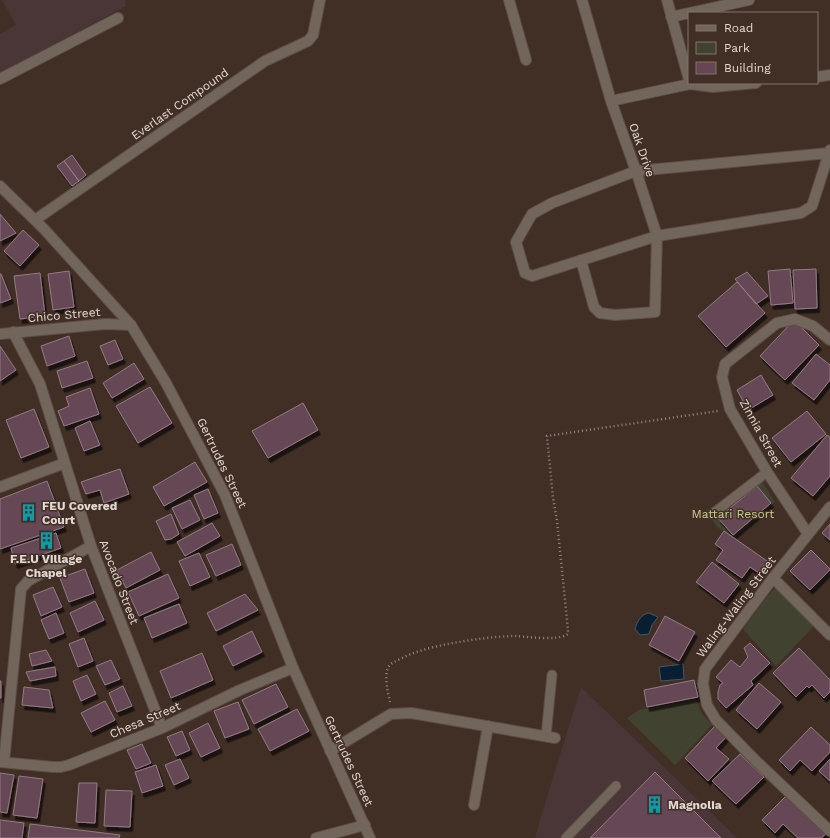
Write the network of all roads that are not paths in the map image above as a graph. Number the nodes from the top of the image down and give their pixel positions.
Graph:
1 (320, 0) edge
2 (509, 0) edge
3 (582, 0) edge
4 (667, 0) edge
5 (749, 0) edge
6 (753, 0) edge
7 (694, 12) edge
8 (688, 13) edge
9 (671, 17) junction
10 (118, 18) dead end
11 (526, 60) dead end
12 (688, 75) edge
13 (830, 75) edge
14 (818, 77) edge
15 (0, 79) edge
16 (688, 82) edge
17 (699, 84) edge
18 (745, 84) edge
19 (611, 100) junction
20 (830, 152) edge
21 (636, 171) junction
22 (0, 186) edge
23 (35, 220) junction
24 (657, 236) junction
25 (581, 260) junction
26 (131, 325) junction
27 (13, 332) junction
28 (0, 334) edge
29 (830, 340) edge
30 (65, 463) junction
31 (767, 472) junction
32 (0, 487) edge
33 (830, 507) edge
34 (715, 512) dead end
35 (808, 534) junction
36 (91, 546) junction
37 (773, 578) junction
38 (830, 635) edge
39 (293, 668) junction
40 (552, 675) dead end
41 (488, 726) junction
42 (162, 728) junction
43 (551, 737) joint
44 (330, 751) junction
45 (2, 762) edge
46 (616, 786) dead end
47 (474, 806) dead end
48 (365, 826) junction
49 (830, 831) edge
50 (316, 838) edge
51 (370, 838) edge
52 (566, 838) edge

1 - 23 street, Everlast Compound
2 - 11 street
3 - 19 street, Oak Drive
4 - 9 street
5 - 6 street
5 - 7 street
8 - 9 street
9 - 12 street
10 - 15 street
13 - 14 street
16 - 19 street
17 - 18 street
19 - 21 street, Oak Drive
20 - 21 street
20 - 24 street
21 - 24 street, Oak Drive
21 - 25 street
22 - 23 street, Gertrudes Street
23 - 26 street, Gertrudes Street
24 - 25 street
24 - 25 street, Oak Drive
26 - 27 street, Chico Street
26 - 39 street, Gertrudes Street
27 - 28 street, Chico Street
27 - 30 street, Avocado Street
29 - 31 street, Zinnia Street
30 - 32 street
30 - 36 street, Avocado Street
31 - 34 lane
31 - 35 street, Zinnia Street
33 - 35 street, Waling-Waling Street
35 - 37 street, Waling-Waling Street
36 - 42 street, Avocado Street
36 - 45 street
37 - 38 street
37 - 49 street, Waling-Waling Street
39 - 42 street, Chesa Street
39 - 44 street, Gertrudes Street
40 - 43 lane
41 - 43 street
41 - 44 street
41 - 47 street
42 - 45 street, Chesa Street
44 - 48 street, Gertrudes Street
46 - 52 lane
48 - 50 street
48 - 51 street, Gertrudes Street

